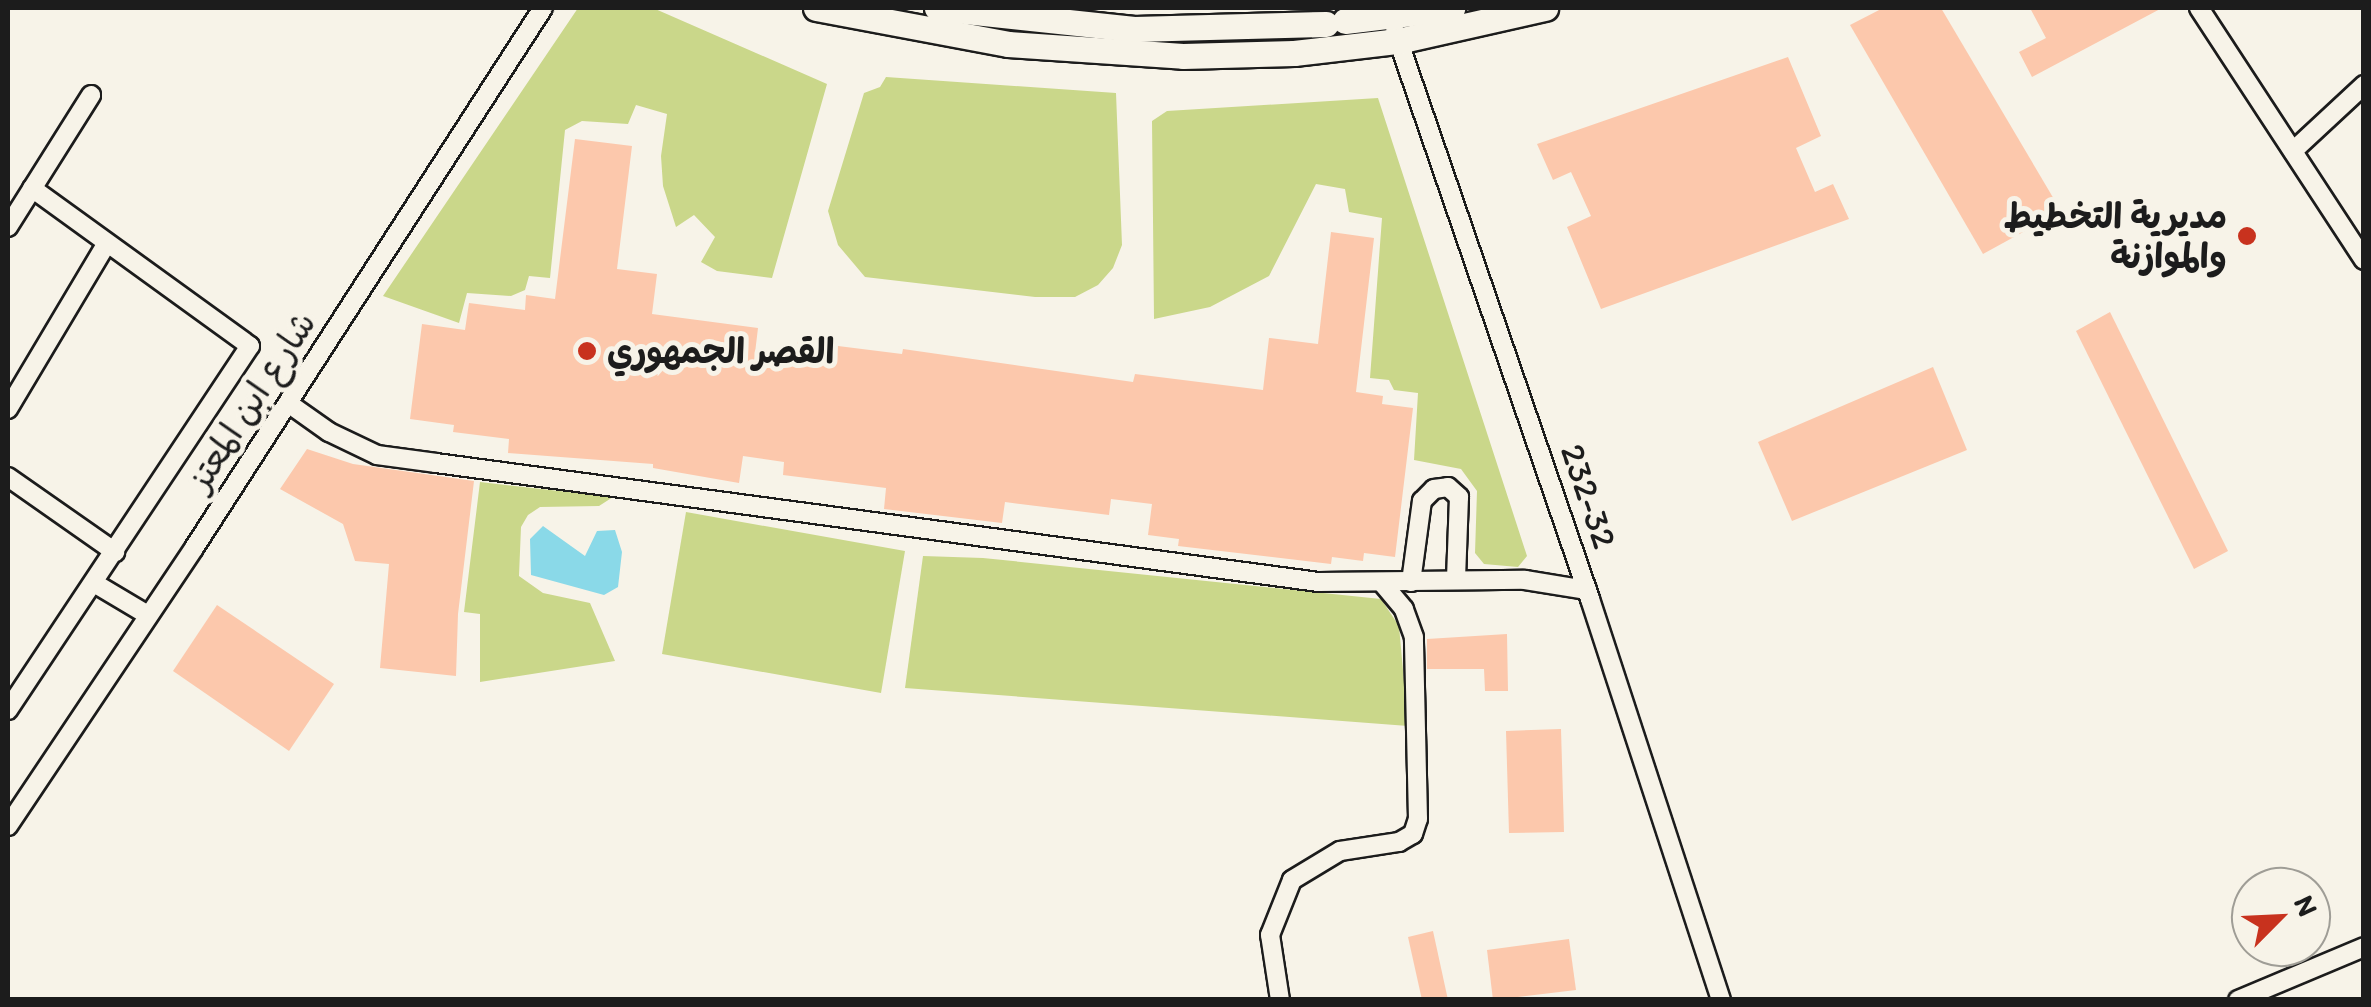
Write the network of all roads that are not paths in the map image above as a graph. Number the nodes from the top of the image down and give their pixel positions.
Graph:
1 (543, 8) edge
2 (816, 8) edge
3 (937, 8) edge
4 (1452, 8) edge
5 (1544, 8) edge
6 (2198, 8) edge
7 (1394, 29) junction
8 (2364, 85) edge
9 (91, 95) dead end
10 (2293, 151) junction
11 (32, 188) junction
12 (8, 226) edge
13 (107, 243) junction
14 (2364, 260) edge
15 (288, 403) junction
16 (8, 409) edge
17 (8, 477) edge
18 (115, 552) junction
19 (1456, 578) junction
20 (1411, 582) junction
21 (94, 583) junction
22 (1383, 584) junction
23 (1586, 590) junction
24 (148, 615) junction
25 (9, 705) edge
26 (8, 826) edge
27 (2364, 947) edge
28 (1280, 1000) edge
29 (1720, 1000) edge
30 (2238, 1000) edge

1 - 15 street, شارع ابن المعتز
2 - 7 main road
3 - 7 main road
4 - 7 main road
5 - 7 main road
6 - 10 street
7 - 23 street, 232-32
8 - 10 street
9 - 11 street
10 - 14 street
11 - 12 street
11 - 13 street
13 - 16 street
13 - 18 street
15 - 22 street
15 - 24 street, شارع ابن المعتز
17 - 18 street
18 - 21 street
19 - 20 street
19 - 20 street
19 - 23 street
20 - 22 street
21 - 24 street
21 - 25 street
22 - 28 street
23 - 29 street, 232-32
24 - 26 street, شارع ابن المعتز
27 - 30 street

